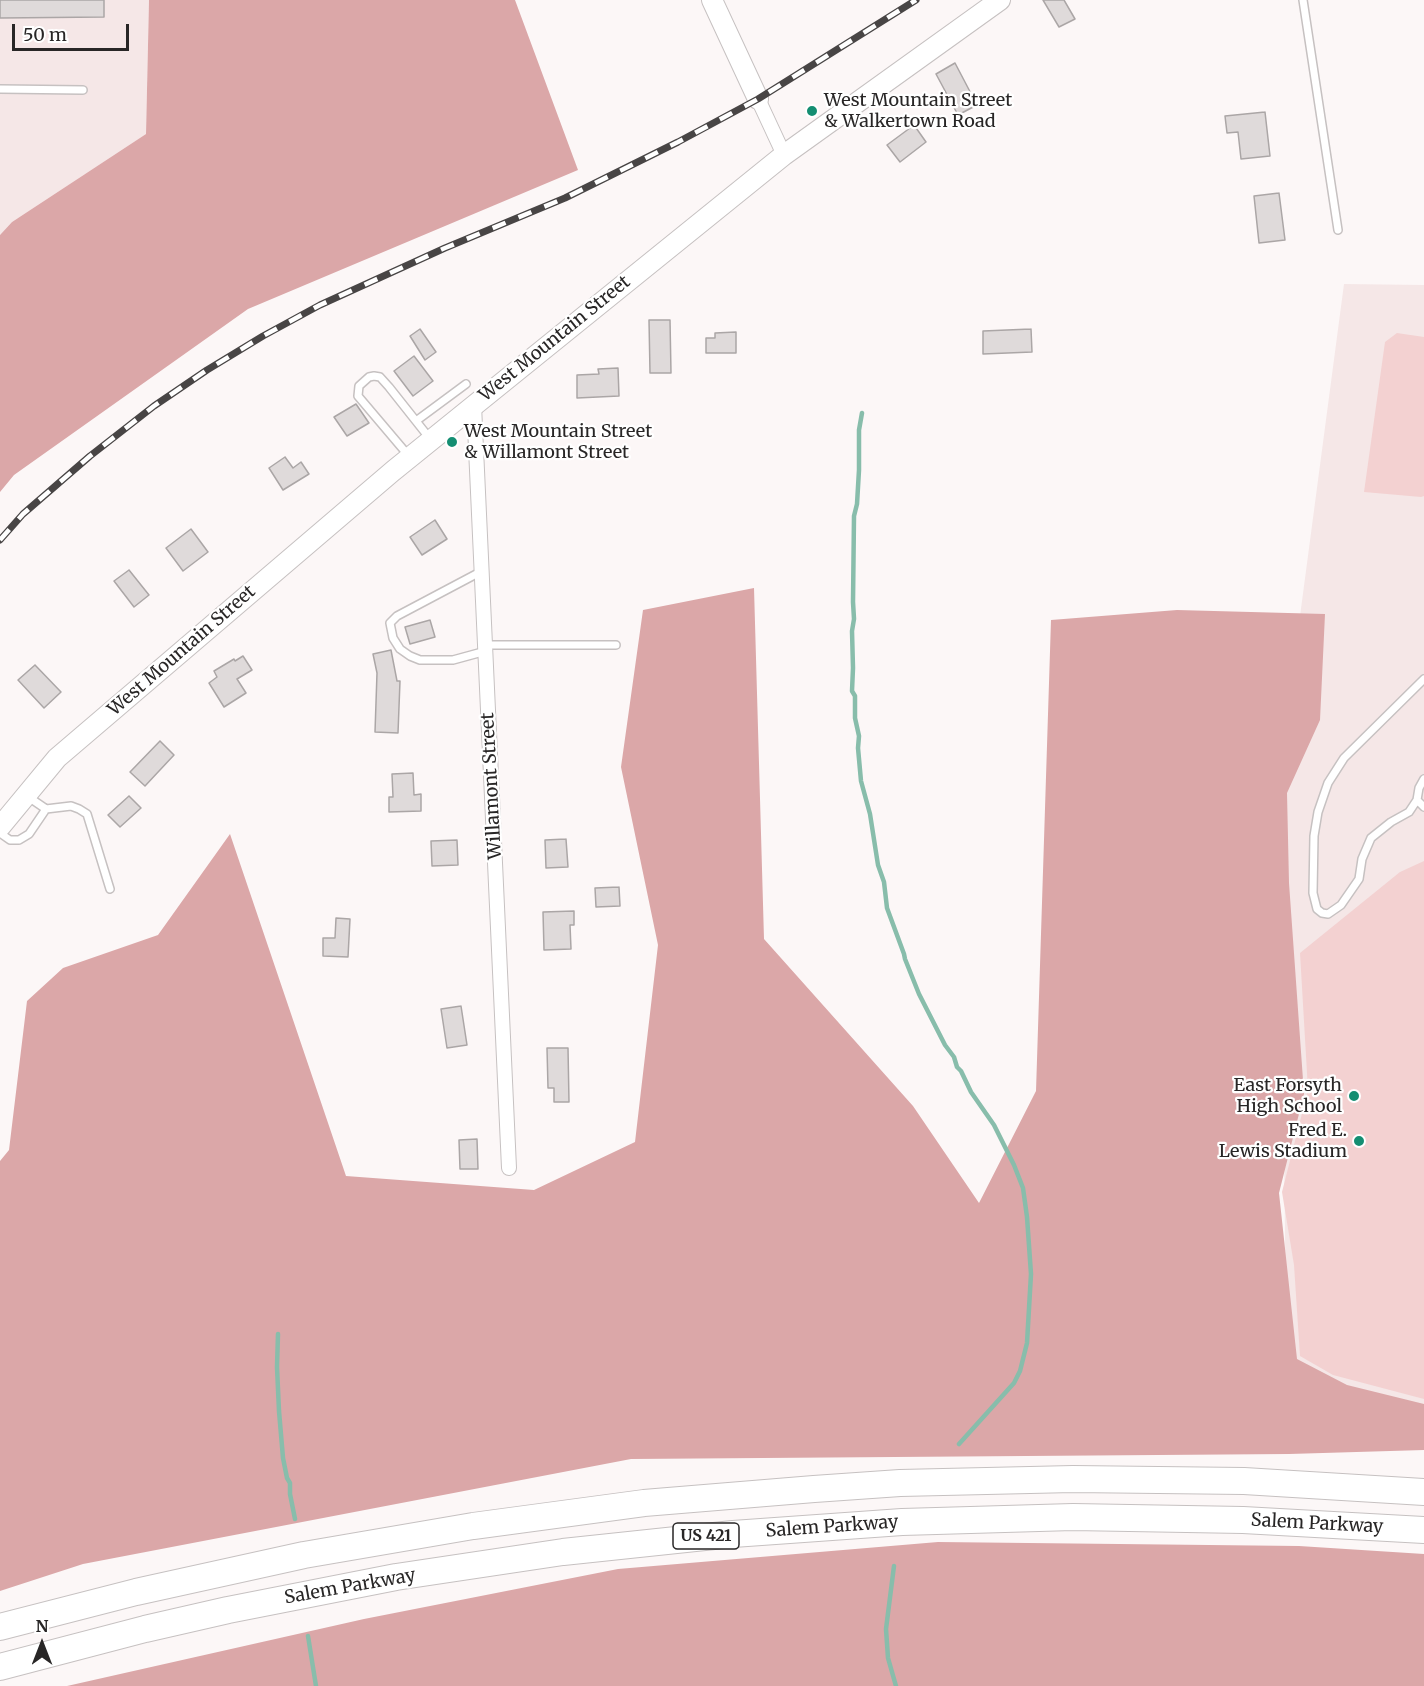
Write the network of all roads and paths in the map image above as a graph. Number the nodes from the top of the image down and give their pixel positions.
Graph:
1 (712, 0) edge
2 (1000, 0) edge
3 (1303, 0) edge
4 (0, 89) edge
5 (82, 90) dead end
6 (758, 99) joint
7 (784, 155) junction
8 (1338, 230) dead end
9 (466, 384) dead end
10 (474, 405) junction
11 (416, 421) junction
12 (431, 440) junction
13 (410, 457) junction
14 (482, 571) junction
15 (616, 645) dead end
16 (486, 648) junction
17 (1424, 679) edge
18 (1424, 779) edge
19 (26, 795) junction
20 (1417, 800) junction
21 (1424, 807) edge
22 (46, 809) junction
23 (0, 827) edge
24 (0, 833) edge
25 (110, 889) dead end
26 (509, 1168) dead end
27 (1424, 1492) edge
28 (1424, 1530) edge
29 (0, 1627) edge
30 (0, 1667) edge

1 - 6 main road
2 - 7 main road, West Mountain Street
3 - 8 lane
4 - 5 lane
6 - 7 street
7 - 10 main road, West Mountain Street
9 - 11 lane
10 - 12 main road, West Mountain Street
10 - 14 street, Willamont Street
11 - 12 lane
11 - 13 lane
12 - 13 main road, West Mountain Street
13 - 19 main road, West Mountain Street
14 - 16 street, Willamont Street
14 - 16 lane
15 - 16 lane
16 - 26 street, Willamont Street
17 - 20 lane
18 - 20 lane
19 - 22 lane
19 - 23 main road, West Mountain Street
20 - 21 lane
22 - 24 lane
22 - 25 lane
27 - 29 highway, US 421
28 - 30 highway, Salem Parkway / US 421

